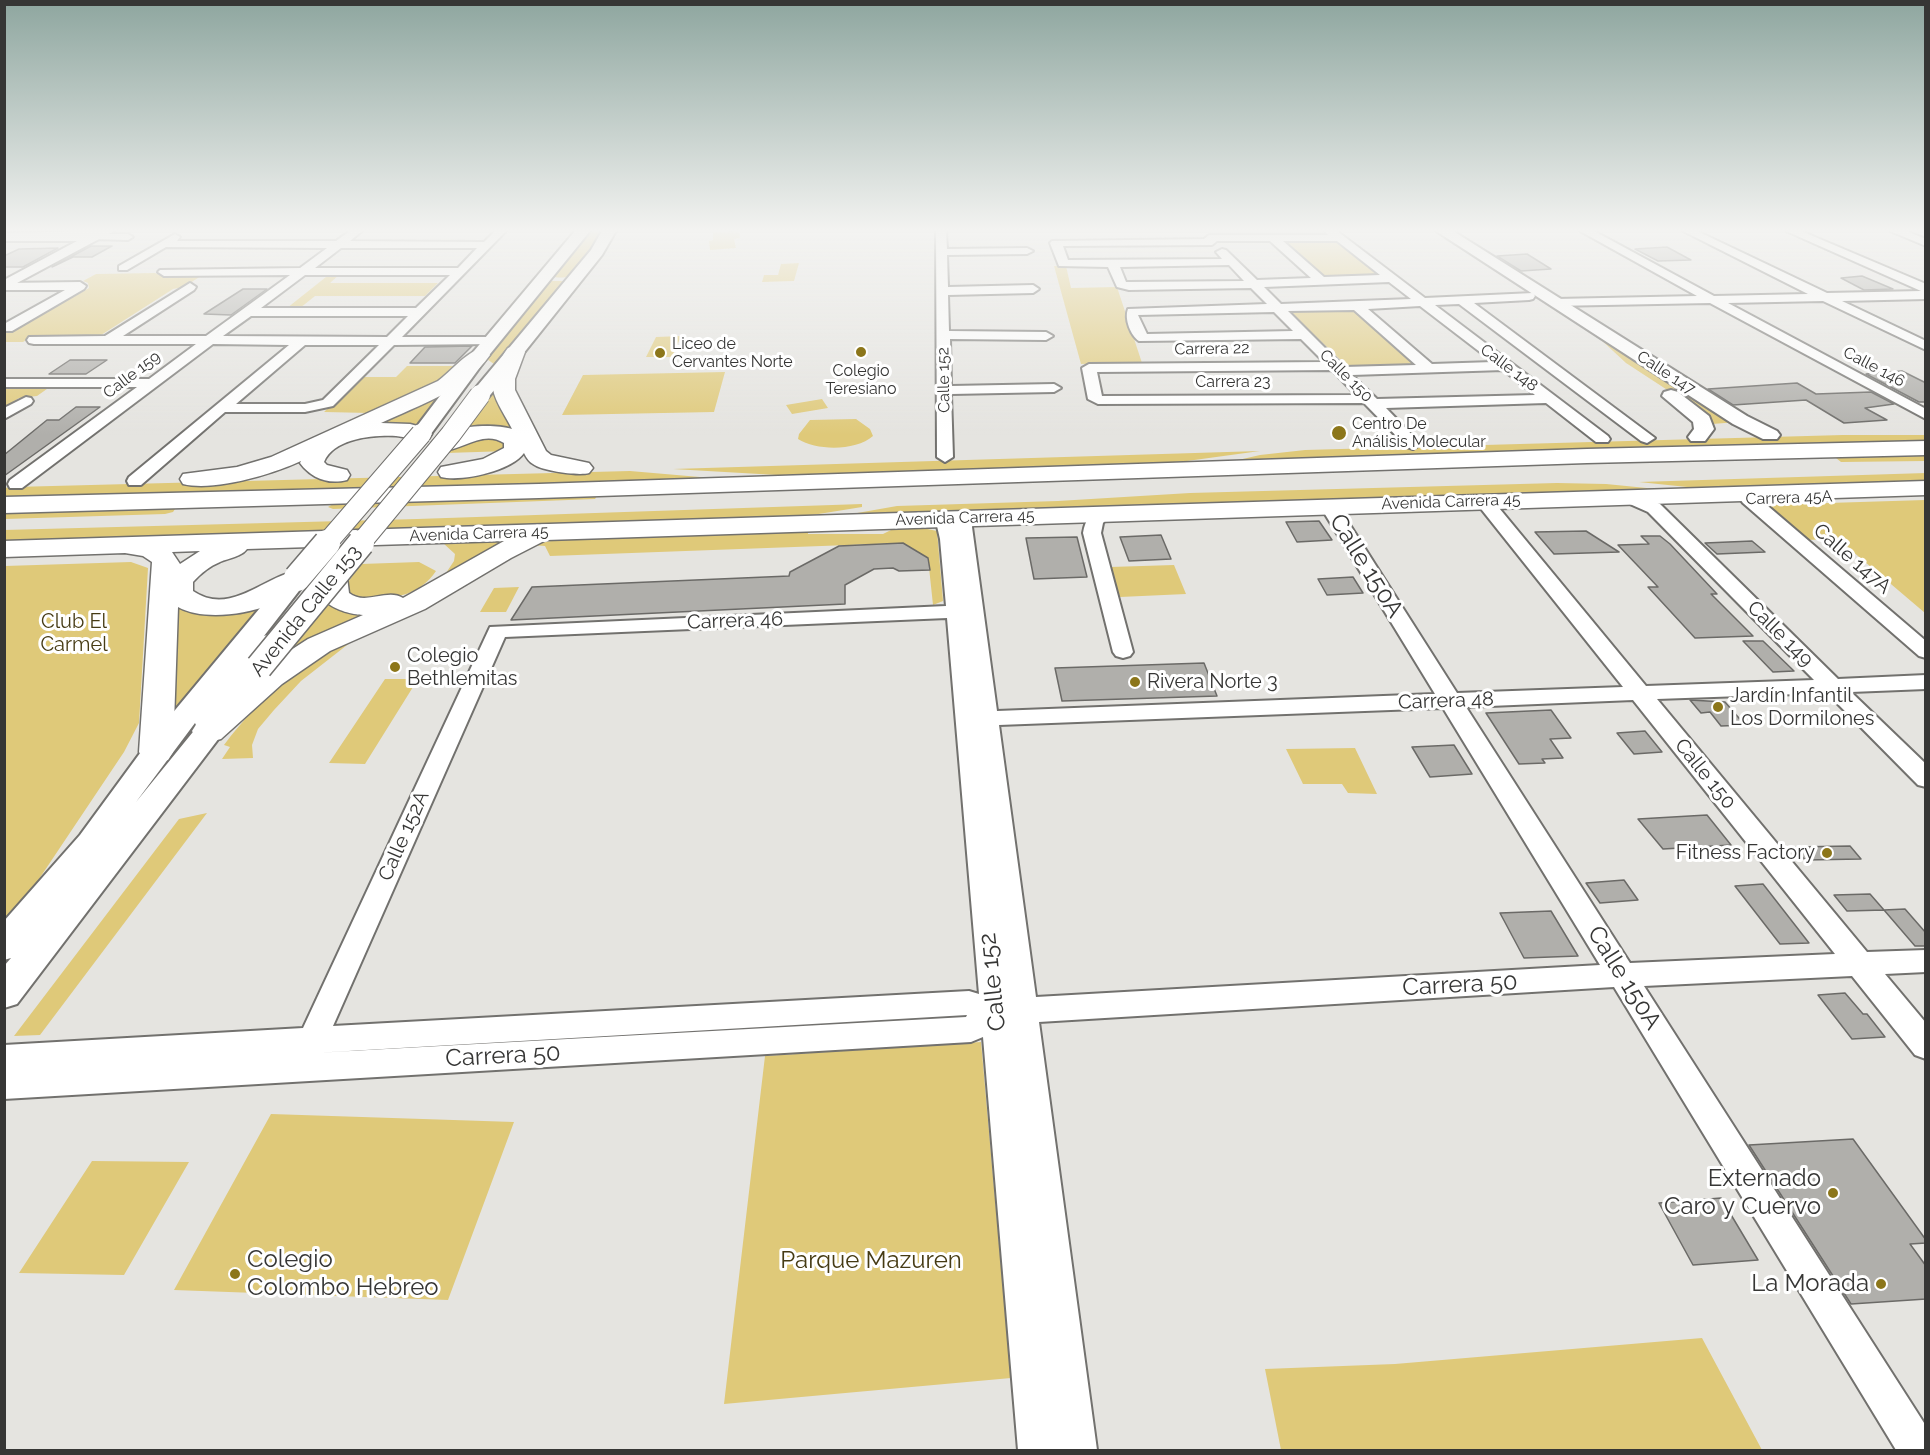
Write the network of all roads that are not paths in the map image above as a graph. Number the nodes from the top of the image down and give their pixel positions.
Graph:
1 (58, 299) edge
2 (172, 299) edge
3 (265, 299) edge
4 (433, 299) edge
5 (527, 299) edge
6 (559, 299) edge
7 (942, 299) edge
8 (1269, 299) edge
9 (1419, 299) edge
10 (1480, 299) edge
11 (1533, 299) edge
12 (1549, 299) edge
13 (1752, 299) edge
14 (1828, 299) edge
15 (1462, 300) junction
16 (1711, 300) junction
17 (1423, 302) junction
18 (1556, 303) junction
19 (1357, 306) junction
20 (1278, 308) junction
21 (247, 312) junction
22 (420, 312) junction
23 (7, 328) dead end
24 (1305, 335) junction
25 (943, 336) junction
26 (1046, 336) dead end
27 (34, 340) dead end
28 (107, 341) junction
29 (207, 342) junction
30 (300, 342) junction
31 (391, 342) junction
32 (1926, 346) edge
33 (485, 348) junction
34 (515, 352) junction
35 (1506, 366) junction
36 (1338, 368) junction
37 (1428, 368) junction
38 (4, 383) edge
39 (152, 383) junction
40 (1054, 388) dead end
41 (944, 390) junction
42 (470, 391) junction
43 (1549, 399) junction
44 (1098, 400) joint
45 (26, 401) dead end
46 (1371, 402) junction
47 (221, 408) junction
48 (1921, 410) edge
49 (4, 416) edge
50 (1926, 431) edge
51 (421, 434) junction
52 (1770, 435) junction
53 (1698, 437) junction
54 (1647, 438) junction
55 (1602, 439) junction
56 (1413, 444) junction
57 (442, 445) junction
58 (1301, 447) junction
59 (1926, 448) edge
60 (945, 457) junction
61 (632, 467) junction
62 (581, 468) junction
63 (1926, 469) edge
64 (450, 472) junction
65 (1107, 472) junction
66 (338, 475) junction
67 (192, 479) junction
68 (1578, 480) junction
69 (135, 481) junction
70 (800, 482) junction
71 (1926, 488) edge
72 (7, 490) edge
73 (1926, 494) edge
74 (1629, 497) junction
75 (1747, 497) junction
76 (1484, 501) junction
77 (1329, 506) junction
78 (940, 508) junction
79 (1654, 508) junction
80 (965, 518) junction
81 (1097, 523) junction
82 (4, 527) edge
83 (551, 531) junction
84 (379, 537) junction
85 (280, 541) junction
86 (104, 546) junction
87 (4, 549) edge
88 (333, 577) junction
89 (297, 578) junction
90 (965, 611) junction
91 (497, 631) joint
92 (1123, 652) dead end
93 (1926, 652) edge
94 (244, 667) junction
95 (1926, 682) edge
96 (1832, 686) junction
97 (1639, 693) junction
98 (1450, 700) junction
99 (977, 719) junction
100 (209, 731) junction
101 (156, 752) junction
102 (1926, 779) edge
103 (91, 843) junction
104 (4, 946) edge
105 (1926, 961) edge
106 (1859, 964) junction
107 (1622, 975) junction
108 (4, 993) edge
109 (1009, 1012) junction
110 (312, 1041) junction
111 (1926, 1046) edge
112 (4, 1058) edge
113 (4, 1085) edge
114 (1038, 1450) edge
115 (1077, 1450) edge
116 (1918, 1450) edge

1 - 23 street
2 - 28 street
3 - 21 street, Calle 159
4 - 22 street
5 - 33 main road
6 - 34 main road, Avenida Calle 153
7 - 25 street, Calle 152
8 - 20 street, Calle 150
9 - 17 street, Calle 148
10 - 15 street
11 - 53 main road, Calle 147
12 - 18 main road, Calle 147
13 - 16 street
14 - 32 street
15 - 17 street
15 - 54 street
16 - 18 street
16 - 48 street, Calle 146
17 - 19 street
17 - 35 street, Calle 148
18 - 52 main road, Calle 147
19 - 20 street
19 - 37 street
20 - 24 street, Calle 150
20 - 24 street
21 - 22 street
21 - 29 street, Calle 159
22 - 31 street
24 - 36 street, Calle 150
25 - 26 street
25 - 41 street, Calle 152
27 - 28 street
28 - 29 street
29 - 30 street
29 - 39 street, Calle 159
30 - 31 street
30 - 47 street
31 - 33 street
31 - 47 street
33 - 42 main road, Avenida Calle 153
33 - 67 highway
34 - 42 main road, Avenida Calle 153
34 - 62 highway
35 - 37 street, Carrera 22
35 - 43 street, Calle 148
36 - 37 street, Carrera 22
36 - 44 street, Carrera 22
36 - 46 street, Calle 150
38 - 39 street
39 - 72 street, Calle 159
40 - 41 street
41 - 60 street, Calle 152
42 - 51 main road, Avenida Calle 153
42 - 57 main road, Avenida Calle 153, bridge
42 - 94 main road, Avenida Calle 153
43 - 46 street, Carrera 23
43 - 55 street, Calle 148
44 - 46 street, Carrera 23
45 - 49 street
46 - 56 street, Calle 150
47 - 69 street
50 - 52 highway
51 - 66 highway
51 - 89 main road, Avenida Calle 153, bridge
52 - 53 highway
53 - 54 highway
54 - 55 highway
55 - 56 highway
56 - 58 highway
57 - 64 highway
57 - 88 main road, Avenida Calle 153, bridge
58 - 60 highway
58 - 65 highway
59 - 65 highway
60 - 61 highway
61 - 62 highway
61 - 70 highway
62 - 64 highway
63 - 68 highway, Avenida Carrera 45
64 - 66 highway
65 - 70 highway
66 - 67 highway
67 - 69 highway
68 - 75 highway
68 - 78 highway, Avenida Carrera 45
69 - 72 highway
70 - 72 highway
71 - 75 highway, Avenida Carrera 45
73 - 75 street, Carrera 45A
74 - 75 highway, Avenida Carrera 45
74 - 76 highway, Avenida Carrera 45
74 - 79 street, Calle 149
75 - 79 street, Carrera 45A
75 - 93 street, Calle 147A
76 - 77 highway, Avenida Carrera 45
76 - 97 street, Calle 150
77 - 81 highway, Avenida Carrera 45
77 - 98 street, Calle 150A
78 - 80 highway, Avenida Carrera 45
78 - 82 highway, Avenida Carrera 45
78 - 83 highway, Avenida Carrera 45
78 - 90 street, Calle 152
79 - 96 street, Calle 149
80 - 81 highway, Avenida Carrera 45
80 - 90 street, Calle 152
81 - 92 street
83 - 84 highway, Avenida Carrera 45
83 - 100 highway
84 - 85 highway, Avenida Carrera 45
84 - 88 highway
85 - 86 highway, Avenida Carrera 45
85 - 89 highway
86 - 87 highway, Avenida Carrera 45
86 - 101 highway
88 - 94 main road, Avenida Calle 153, bridge
89 - 94 main road, Avenida Calle 153
90 - 91 street, Carrera 46
90 - 99 street, Calle 152
91 - 110 street, Calle 152A
94 - 100 main road, Avenida Calle 153
94 - 101 main road, Avenida Calle 153
94 - 103 main road, Avenida Calle 153
95 - 96 street, Carrera 48
96 - 97 street, Carrera 48
96 - 102 street, Calle 149
97 - 98 street, Carrera 48
97 - 106 street, Calle 150
98 - 99 street, Carrera 48
98 - 107 street, Calle 150A
99 - 109 street, Calle 152
100 - 108 main road, Avenida Calle 153
101 - 103 main road, Avenida Calle 153
103 - 104 main road, Avenida Calle 153
105 - 106 street, Carrera 50
106 - 107 street, Carrera 50
106 - 111 street, Calle 150
107 - 109 street, Carrera 50
107 - 116 street, Calle 150A
109 - 110 street, Carrera 50
109 - 113 street, Carrera 50
109 - 114 street, Calle 152
109 - 115 street, Calle 152
110 - 112 street, Carrera 50

